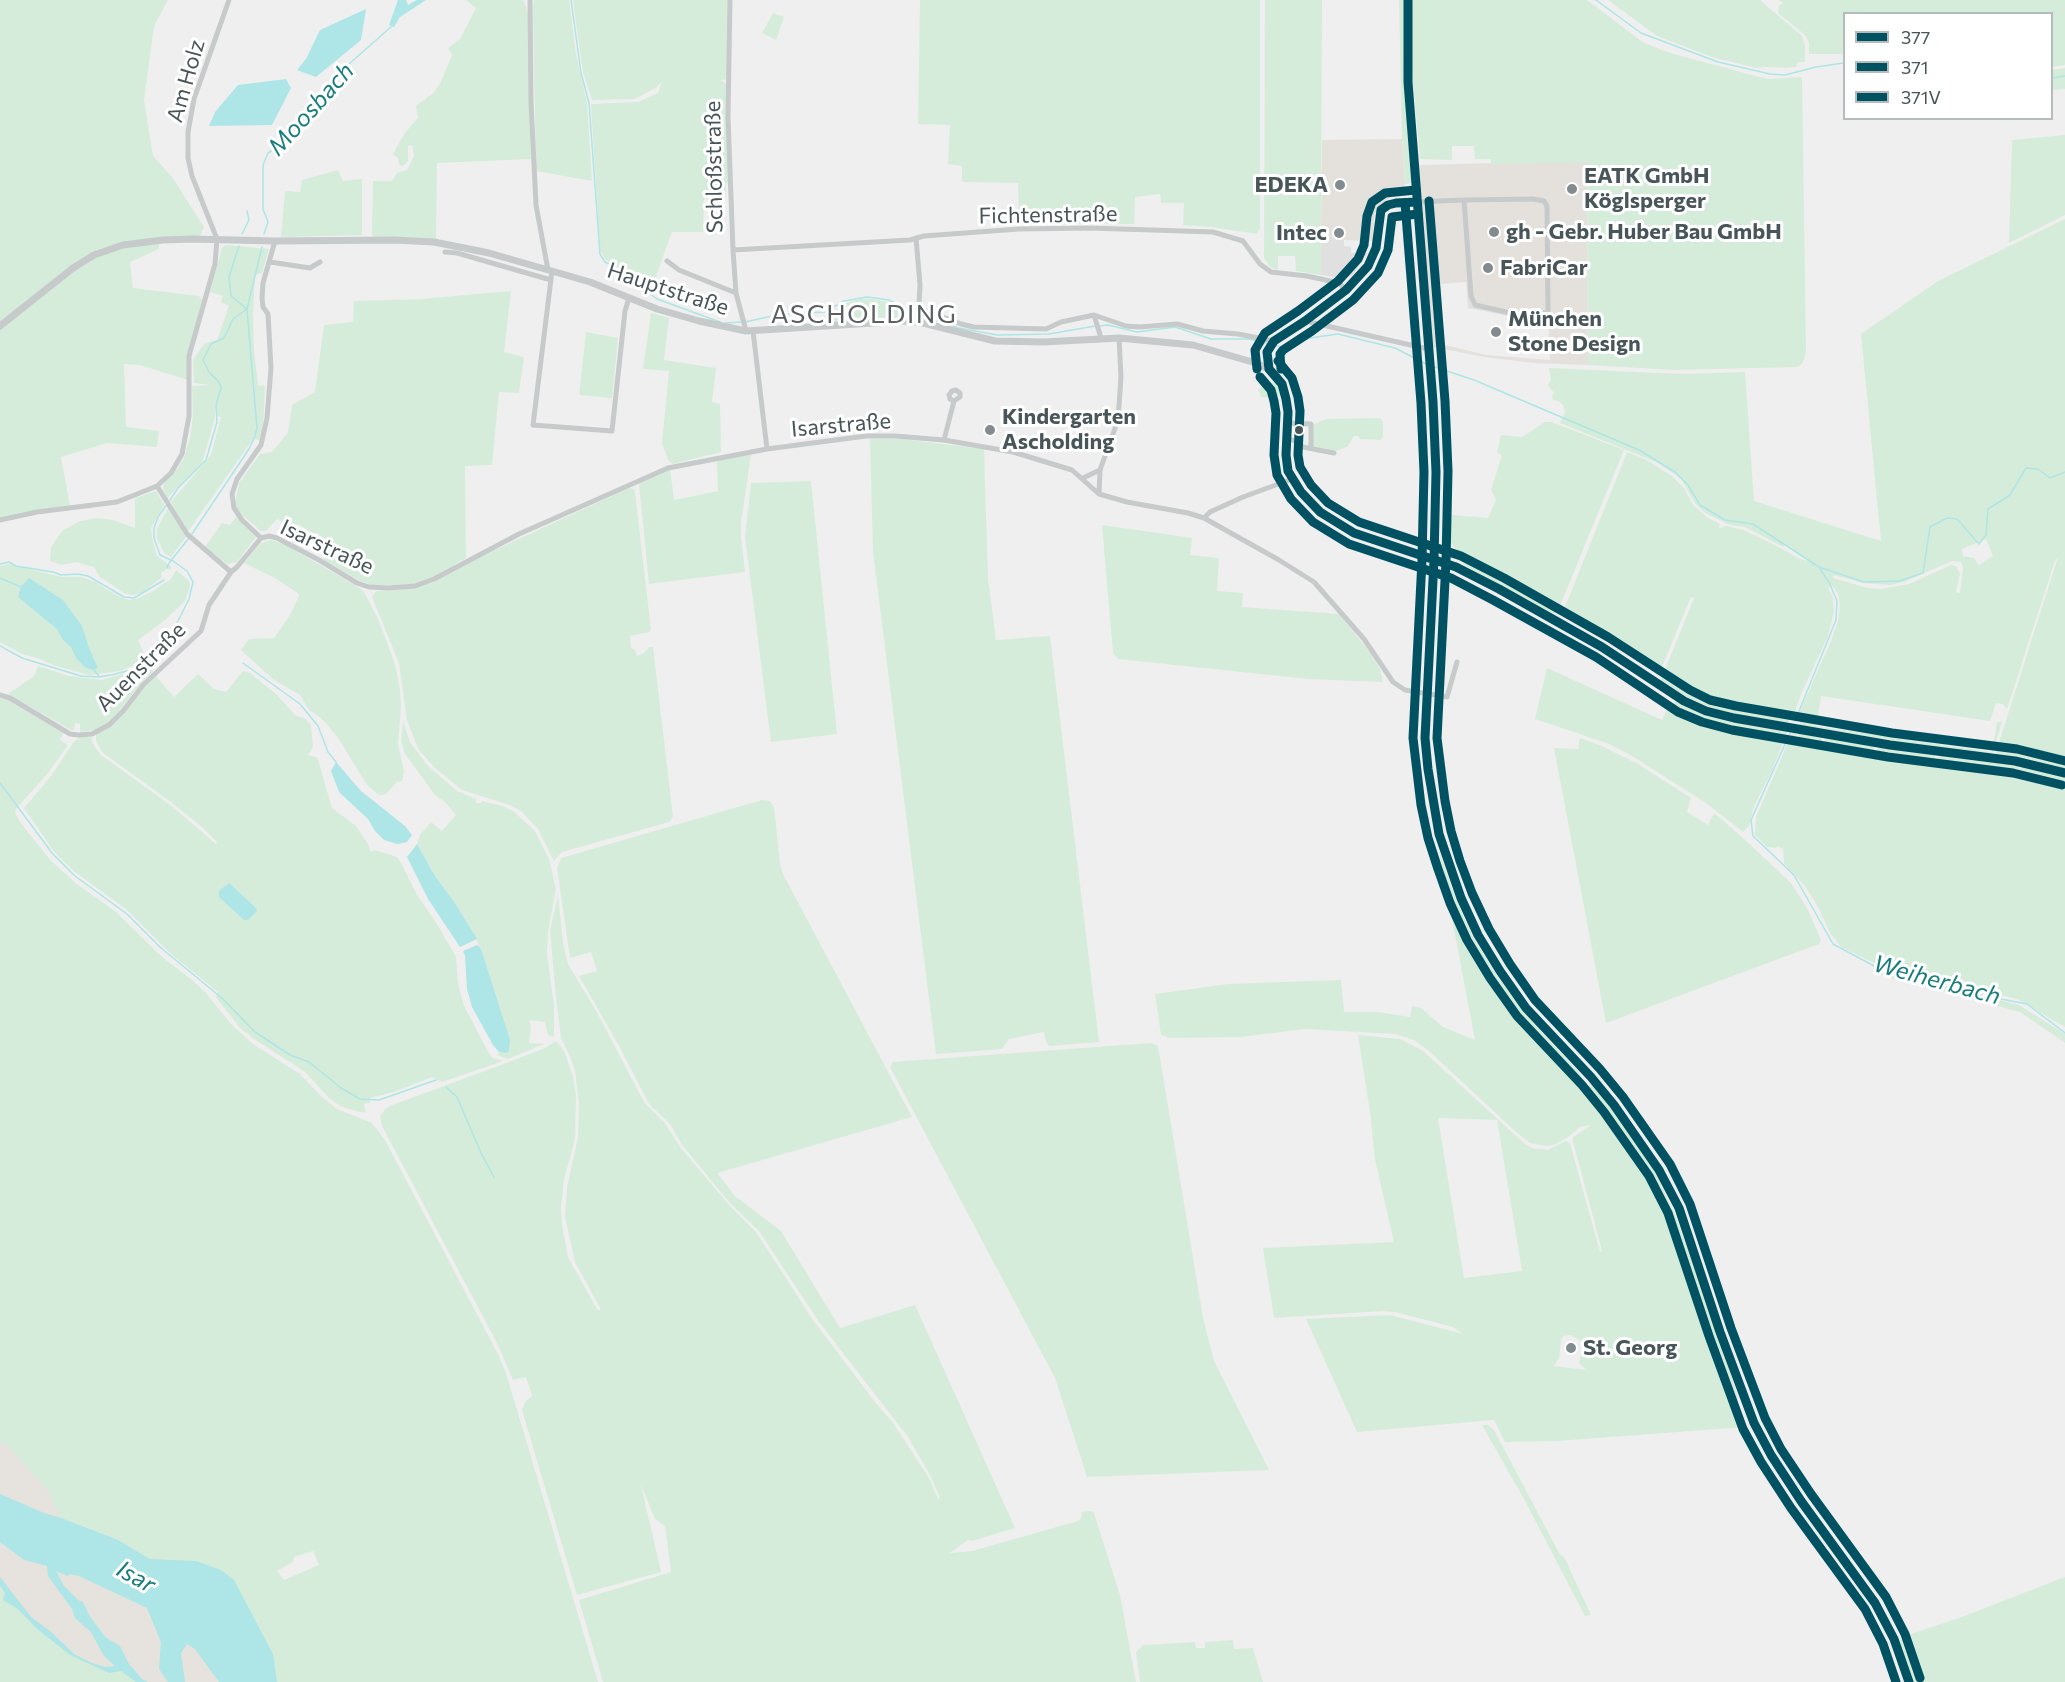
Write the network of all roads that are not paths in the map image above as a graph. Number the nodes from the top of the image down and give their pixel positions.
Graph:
1 (229, 0) edge
2 (530, 0) edge
3 (730, 0) edge
4 (1408, 0) edge
5 (1464, 200) junction
6 (1417, 202) junction
7 (916, 238) junction
8 (216, 239) junction
9 (275, 241) junction
10 (733, 250) junction
11 (445, 252) dead end
12 (668, 261) dead end
13 (270, 262) junction
14 (320, 262) dead end
15 (550, 270) junction
16 (551, 280) junction
17 (1346, 290) junction
18 (736, 293) junction
19 (629, 298) junction
20 (918, 315) junction
21 (1094, 315) junction
22 (1305, 321) junction
23 (0, 326) edge
24 (747, 326) junction
25 (1100, 335) junction
26 (1119, 338) junction
27 (1271, 346) junction
28 (1428, 349) junction
29 (1256, 363) junction
30 (1269, 369) junction
31 (954, 401) dead end
32 (1287, 423) junction
33 (1286, 438) junction
34 (944, 440) junction
35 (1311, 447) junction
36 (767, 448) junction
37 (1334, 453) dead end
38 (1100, 470) junction
39 (1083, 478) junction
40 (1292, 479) junction
41 (157, 486) junction
42 (1099, 494) junction
43 (1204, 518) junction
44 (0, 520) edge
45 (261, 538) junction
46 (1434, 560) junction
47 (231, 572) junction
48 (1457, 662) dead end
49 (1426, 692) junction
50 (0, 695) edge
51 (2065, 773) edge
52 (1910, 1682) edge

1 - 8 street, Am Holz
2 - 15 street
3 - 10 street, Schloßstraße
4 - 6 main road
5 - 5 street
5 - 6 street
6 - 17 street
6 - 28 main road
7 - 10 street, Fichtenstraße
7 - 17 street, Fichtenstraße
7 - 20 street
8 - 9 main road, Hauptstraße
8 - 23 main road, Hauptstraße
8 - 41 street
9 - 13 street
9 - 15 main road, Hauptstraße
10 - 18 street, Schloßstraße
11 - 16 street
12 - 18 street
13 - 14 street
13 - 45 street
15 - 16 street
15 - 19 main road, Hauptstraße
16 - 19 street
17 - 22 street
18 - 24 street, Schloßstraße
19 - 24 main road, Hauptstraße
20 - 21 street
20 - 24 main road, Hauptstraße
20 - 25 main road, Hauptstraße
21 - 25 street
21 - 27 street
22 - 27 street
22 - 28 street
24 - 36 street, Schloßstraße
25 - 26 main road, Hauptstraße
26 - 29 main road, Hauptstraße
26 - 38 street
27 - 29 street
27 - 30 street
28 - 46 main road
29 - 30 main road, Hauptstraße
30 - 32 main road
31 - 34 street
32 - 33 main road
32 - 35 street
33 - 35 street
33 - 40 main road
34 - 36 street, Isarstraße
34 - 39 street, Isarstraße
35 - 37 street
36 - 45 street, Isarstraße
38 - 39 street
38 - 42 street
39 - 42 street, Isarstraße
40 - 43 street
40 - 46 main road
41 - 44 street
41 - 47 street
42 - 43 street, Isarstraße
43 - 49 street, Isarstraße
45 - 47 street, Isarstraße
46 - 49 main road
46 - 51 main road
47 - 50 street, Auenstraße
48 - 49 street
49 - 52 main road

